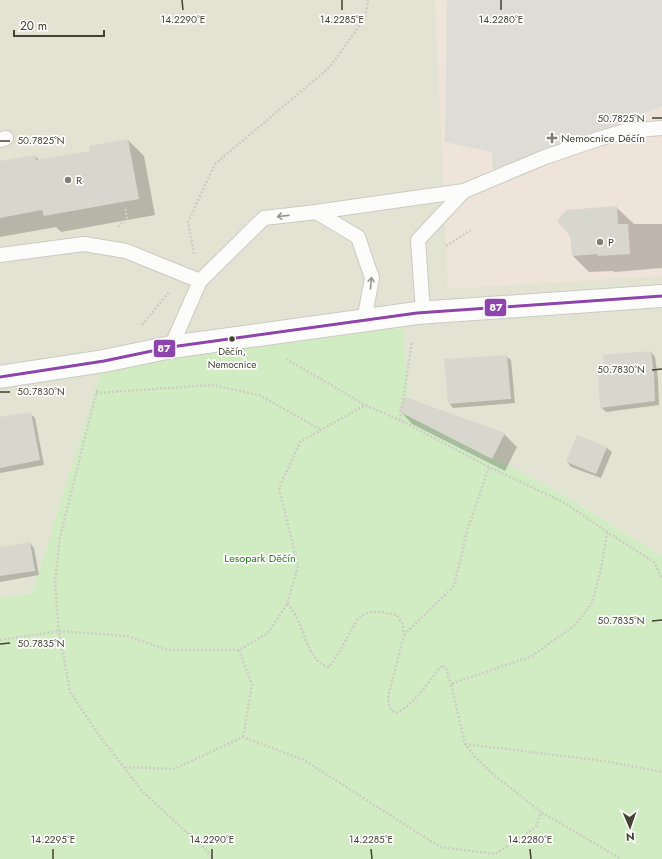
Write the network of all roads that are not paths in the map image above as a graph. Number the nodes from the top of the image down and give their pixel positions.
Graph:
1 (662, 128) edge
2 (464, 191) junction
3 (316, 212) junction
4 (0, 255) edge
5 (200, 281) junction
6 (662, 296) edge
7 (420, 313) junction
8 (364, 321) junction
9 (171, 347) junction
10 (0, 377) edge

1 - 2 lane
2 - 3 lane
2 - 7 lane
3 -> 5 lane
8 -> 3 lane
4 - 5 lane
5 - 9 lane
6 - 7 street
7 - 8 street
8 - 9 street
9 - 10 street

